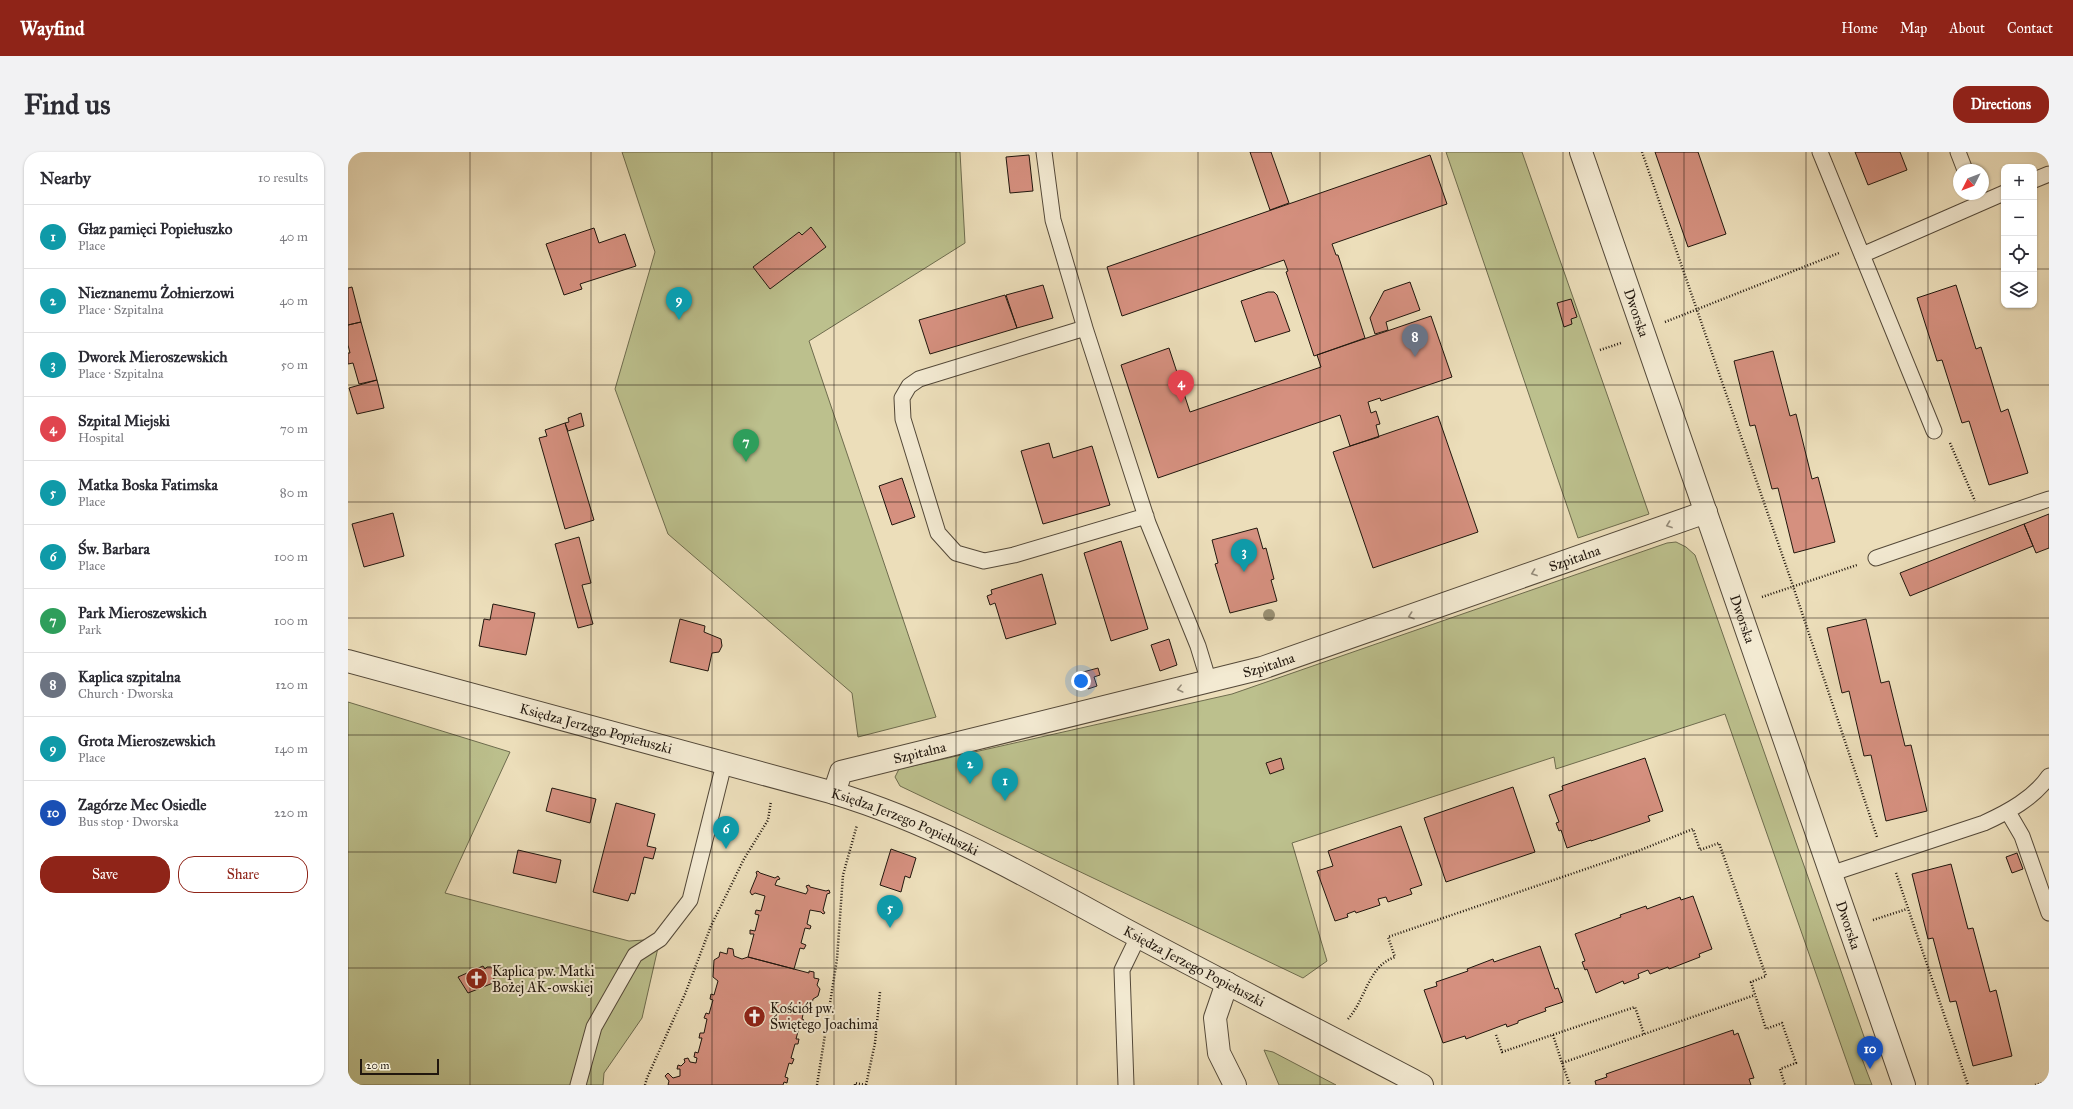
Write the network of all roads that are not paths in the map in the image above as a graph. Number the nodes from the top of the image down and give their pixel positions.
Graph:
1 (1044, 152) edge
2 (1581, 152) edge
3 (1820, 152) edge
4 (1958, 152) edge
5 (1963, 164) edge
6 (2049, 174) edge
7 (2037, 179) edge
8 (2001, 194) edge
9 (1989, 196) edge
10 (1974, 200) edge
11 (1860, 250) junction
12 (1085, 328) junction
13 (1934, 431) road end
14 (2049, 499) edge
15 (1706, 512) junction
16 (1146, 516) junction
17 (1876, 558) road end
18 (348, 661) edge
19 (1209, 682) junction
20 (724, 764) junction
21 (2049, 776) edge
22 (834, 793) junction
23 (2008, 812) junction
24 (1830, 874) junction
25 (2049, 912) edge
26 (1138, 936) junction
27 (1227, 983) junction
28 (578, 1085) edge
29 (1126, 1085) edge
30 (1235, 1085) edge
31 (1422, 1085) edge
32 (1904, 1085) edge

1 - 12 lane
2 - 15 street, Dworska
3 - 11 lane
4 - 5 lane
6 - 7 lane
8 - 9 lane
10 - 11 lane
11 - 13 lane
12 - 16 lane
12 - 16 lane
14 - 17 lane
15 -> 19 street, Szpitalna
15 - 24 street, Dworska
16 - 19 lane
18 - 20 street, Księdza Jerzego Popiełuszki
19 -> 22 street, Szpitalna
20 - 22 street, Księdza Jerzego Popiełuszki
20 - 28 lane
21 - 23 lane
22 - 26 street, Księdza Jerzego Popiełuszki
23 - 24 lane
23 - 25 lane
24 - 32 street, Dworska
26 - 27 street, Księdza Jerzego Popiełuszki
26 - 29 lane
27 - 30 street
27 - 31 street, Księdza Jerzego Popiełuszki

